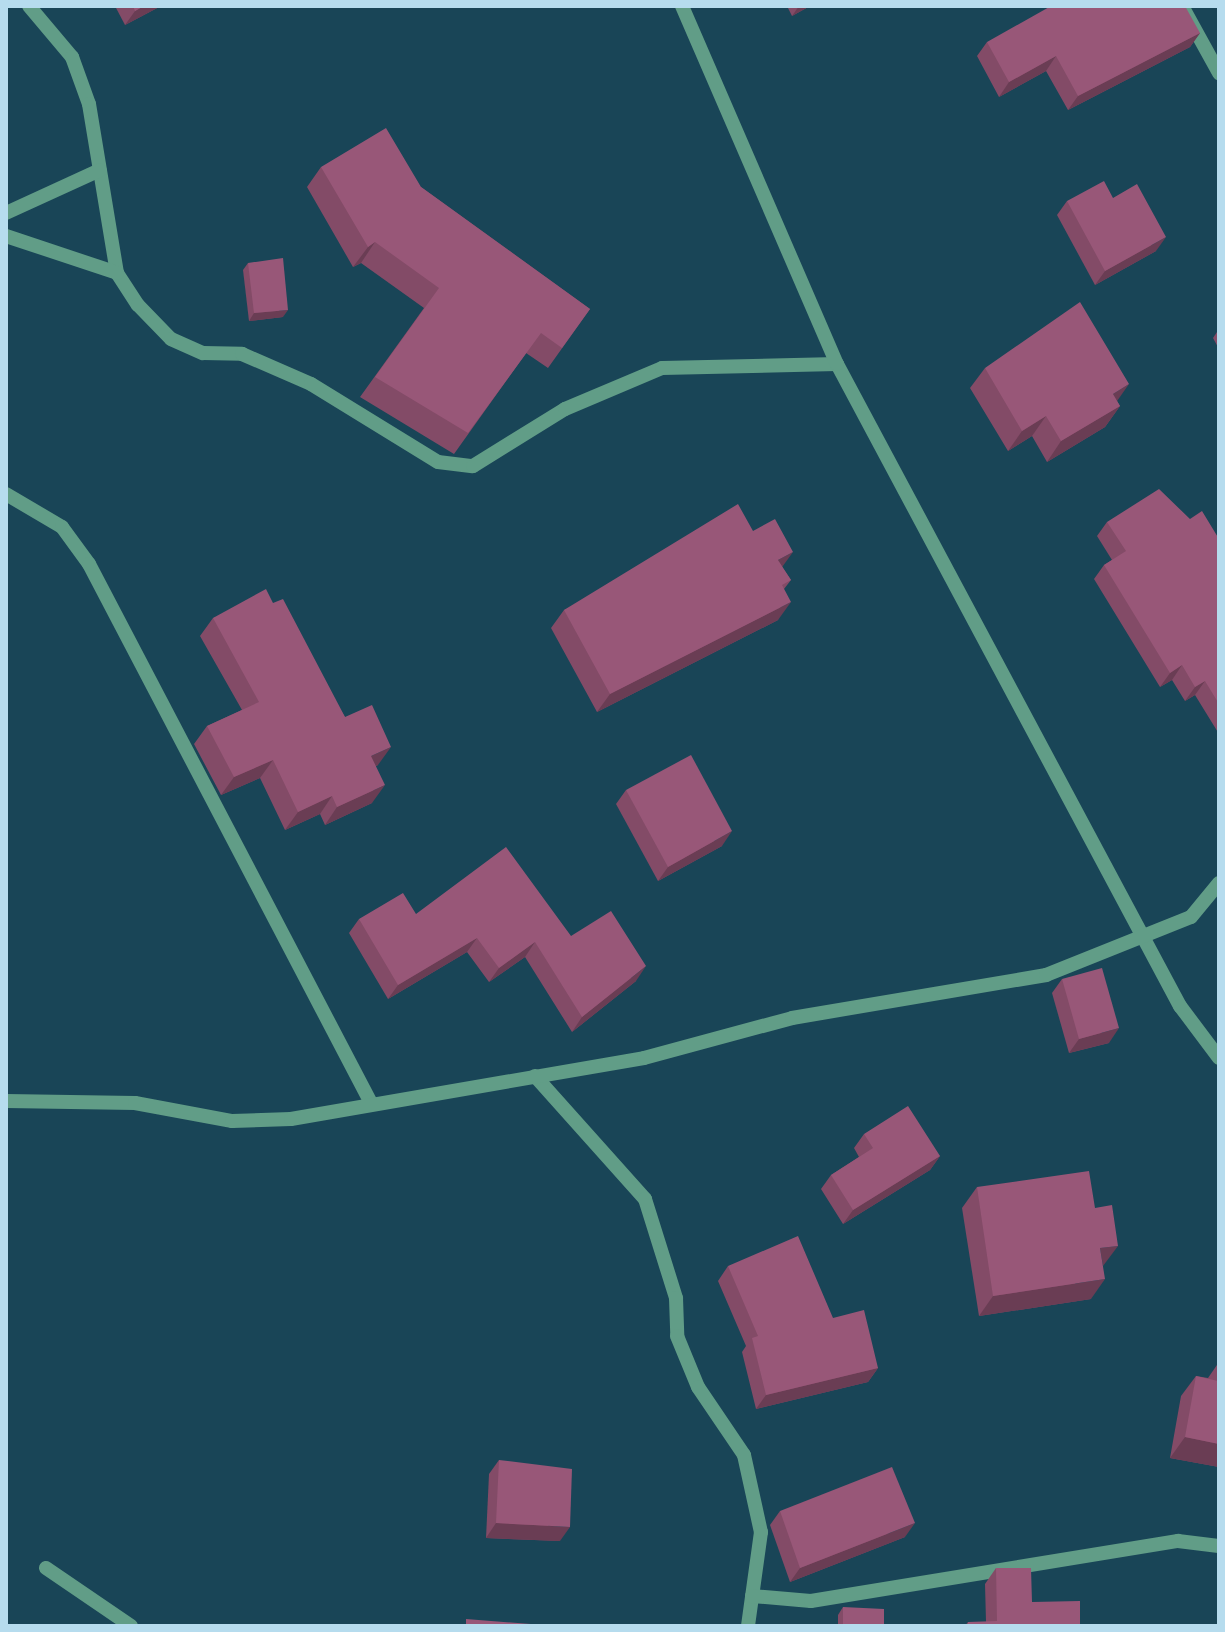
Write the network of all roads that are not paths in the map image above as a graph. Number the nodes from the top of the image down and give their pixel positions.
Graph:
1 (29, 6) edge
2 (682, 6) edge
3 (1182, 6) edge
4 (1219, 73) edge
5 (100, 170) junction
6 (6, 213) edge
7 (6, 236) edge
8 (117, 273) junction
9 (837, 364) junction
10 (6, 494) edge
11 (1219, 883) edge
12 (1148, 940) junction
13 (1219, 1058) edge
14 (535, 1076) junction
15 (6, 1101) edge
16 (371, 1103) junction
17 (1219, 1546) edge
18 (46, 1568) dead end
19 (752, 1596) junction
20 (131, 1626) edge
21 (748, 1626) edge

1 - 5 street
2 - 9 street
3 - 4 street
5 - 6 street
5 - 8 street
7 - 8 street
8 - 9 street
9 - 12 street
10 - 16 street
11 - 12 street
12 - 13 street
12 - 14 street
14 - 16 street
14 - 19 street
15 - 16 street
17 - 19 street
18 - 20 street
19 - 21 street

